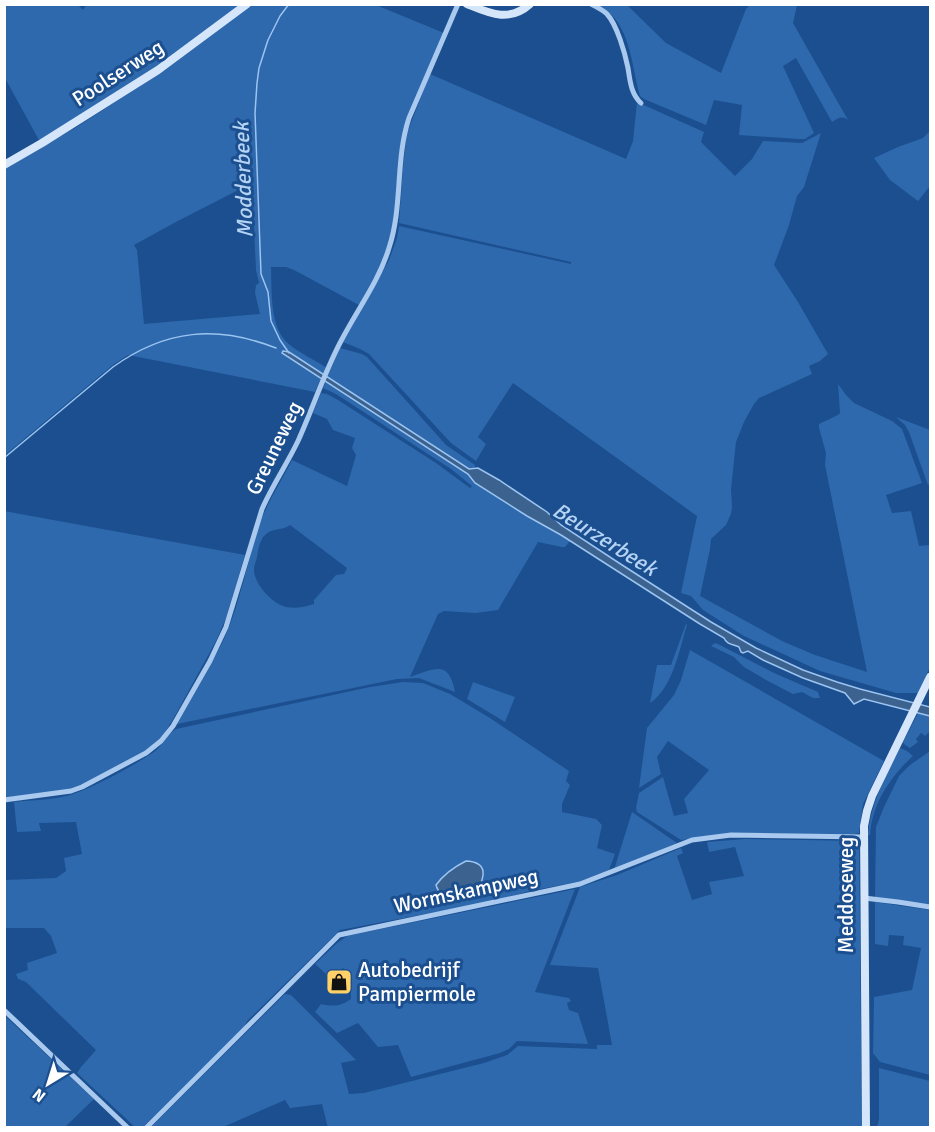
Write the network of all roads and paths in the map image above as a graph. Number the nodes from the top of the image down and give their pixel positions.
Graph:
1 (247, 4) edge
2 (458, 4) edge
3 (467, 4) edge
4 (530, 4) edge
5 (591, 4) edge
6 (642, 102) dead end
7 (4, 165) edge
8 (930, 676) edge
9 (4, 800) edge
10 (864, 837) junction
11 (864, 898) junction
12 (930, 907) edge
13 (4, 1010) edge
14 (128, 1128) edge
15 (146, 1128) edge
16 (866, 1128) edge

1 - 7 street, Poolserweg
2 - 9 street, Greuneweg
3 - 4 street
5 - 6 street
8 - 10 street, Meddoseweg
10 - 11 street, Meddoseweg
10 - 15 street, Wormskampweg
11 - 12 street
11 - 16 street, Meddoseweg
13 - 14 street

